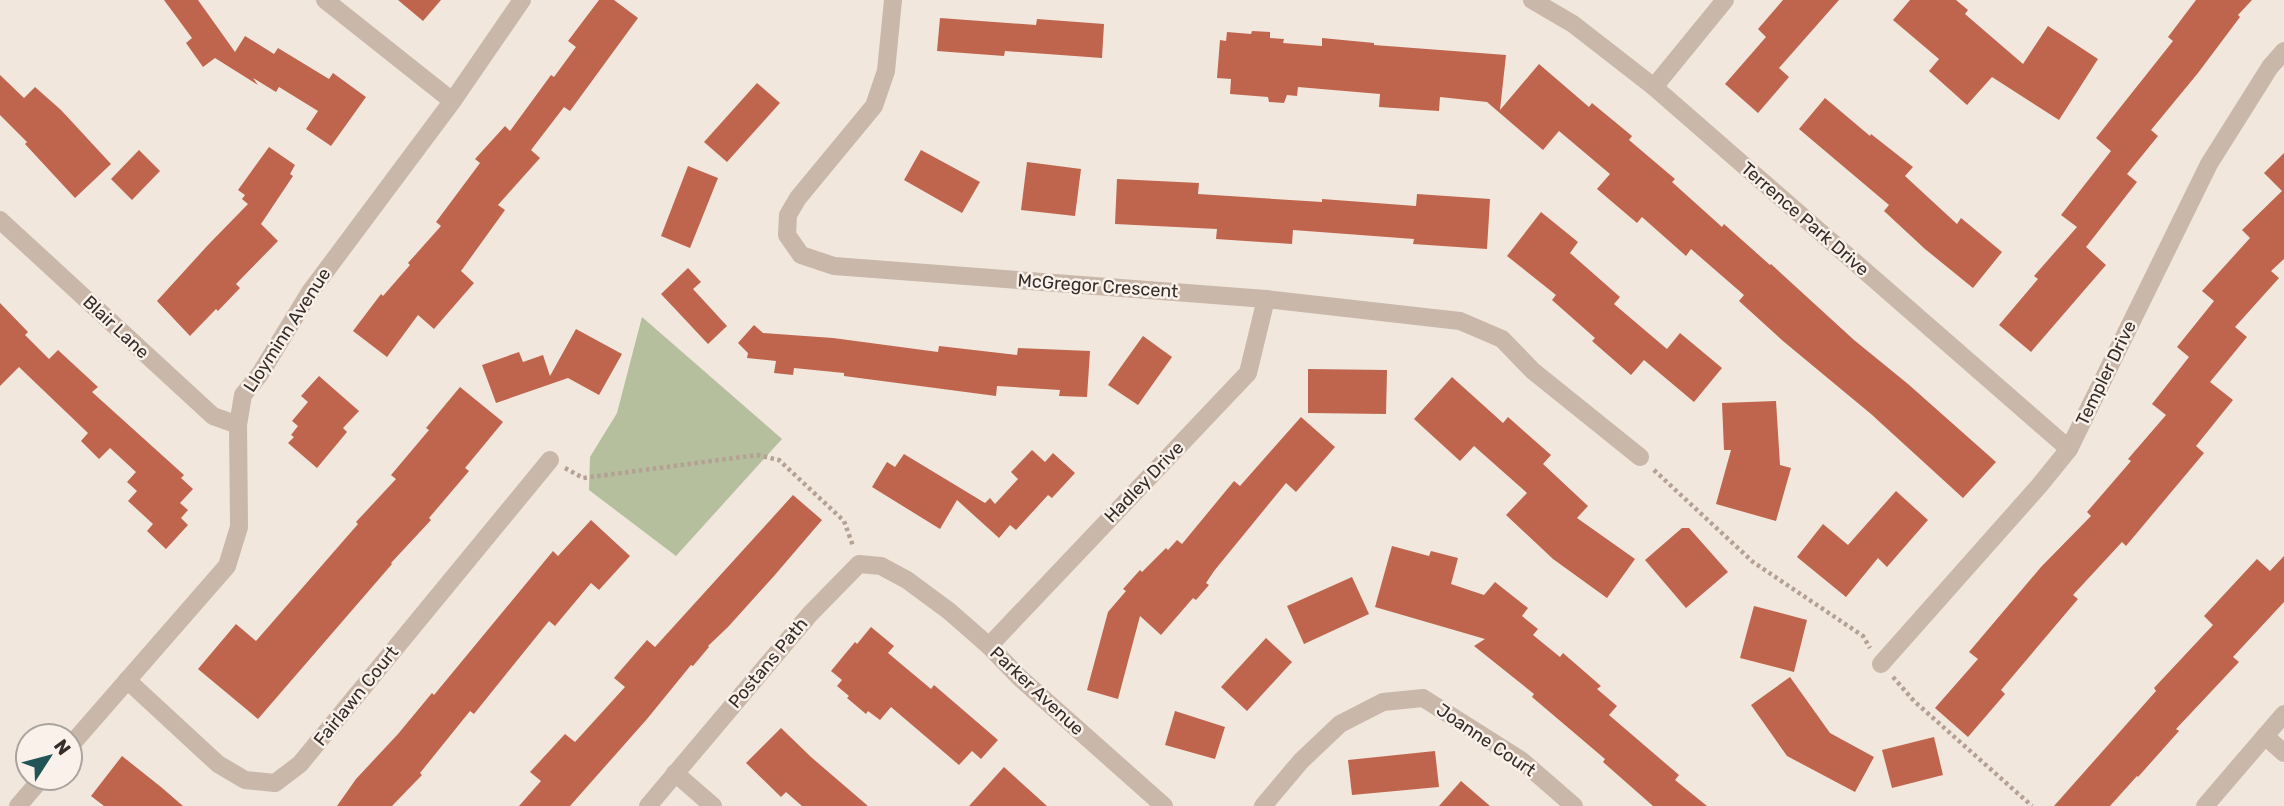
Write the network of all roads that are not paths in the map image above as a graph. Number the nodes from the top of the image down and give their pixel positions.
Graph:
1 (325, 0) edge
2 (522, 0) edge
3 (893, 0) edge
4 (1532, 0) edge
5 (1725, 0) edge
6 (2284, 51) edge
7 (1654, 87) junction
8 (451, 100) junction
9 (0, 220) edge
10 (1266, 299) junction
11 (238, 425) junction
12 (2069, 449) junction
13 (1640, 457) road end
14 (550, 460) road end
15 (907, 579) joint
16 (989, 646) junction
17 (1881, 664) road end
18 (127, 680) junction
19 (2284, 714) edge
20 (84, 730) edge
21 (2265, 736) junction
22 (2284, 753) edge
23 (675, 774) junction
24 (30, 792) edge
25 (18, 806) edge
26 (648, 806) edge
27 (713, 806) edge
28 (1164, 806) edge
29 (1263, 806) edge
30 (1574, 806) edge
31 (2205, 806) edge

1 - 8 street
2 - 8 street, Lloyminn Avenue
3 - 10 street, McGregor Crescent
4 - 7 street, Terrence Park Drive
5 - 7 street
6 - 12 street, Templer Drive
7 - 12 street, Terrence Park Drive
8 - 11 street, Lloyminn Avenue
9 - 11 street, Blair Lane
10 - 13 street, McGregor Crescent
10 - 16 street, Hadley Drive
11 - 18 street, Lloyminn Avenue
12 - 17 street, Templer Drive
14 - 18 street, Fairlawn Court
15 - 16 street, Parker Avenue
15 - 23 street, Postans Path
16 - 28 street, Parker Avenue
18 - 20 street, Lloyminn Avenue
19 - 21 street
21 - 22 street
21 - 31 street
23 - 26 street, Postans Path
23 - 27 street
24 - 25 street
29 - 30 street, Joanne Court

